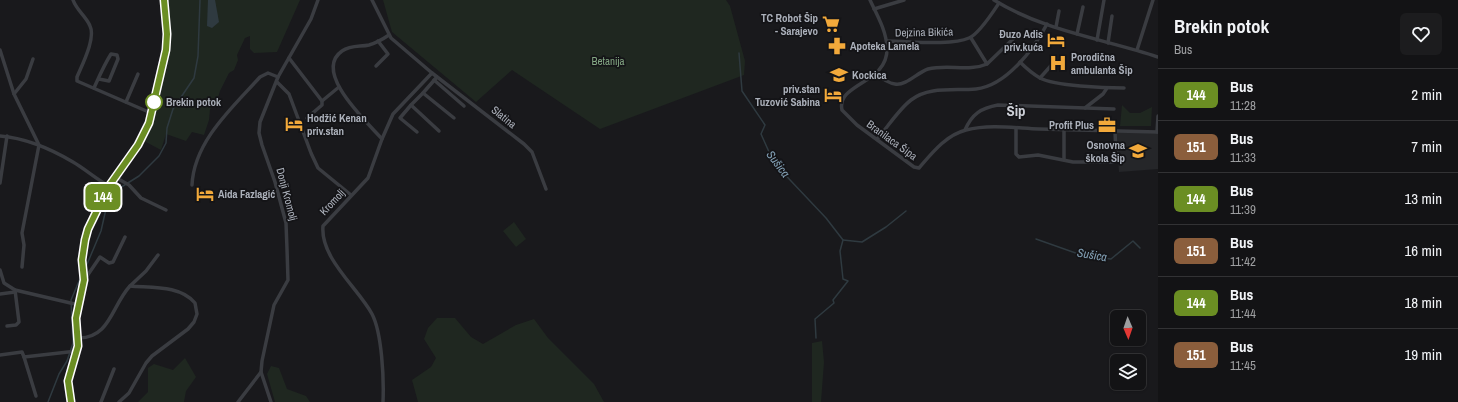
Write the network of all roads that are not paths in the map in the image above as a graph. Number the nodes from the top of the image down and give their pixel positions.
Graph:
1 (73, 0) edge
2 (164, 0) edge
3 (318, 0) edge
4 (372, 0) edge
5 (870, 0) edge
6 (904, 0) edge
7 (994, 0) edge
8 (1104, 0) edge
9 (1153, 0) edge
10 (999, 3) junction
11 (1083, 7) dead end
12 (874, 9) junction
13 (1059, 11) dead end
14 (1112, 16) dead end
15 (1047, 24) junction
16 (1056, 27) junction
17 (1077, 34) junction
18 (389, 35) junction
19 (971, 38) junction
20 (1014, 38) dead end
21 (1097, 40) junction
22 (378, 41) junction
23 (887, 41) junction
24 (1108, 43) junction
25 (0, 50) edge
26 (1136, 50) junction
27 (1158, 57) edge
28 (289, 58) junction
29 (33, 59) dead end
30 (1056, 60) dead end
31 (106, 62) junction
32 (1020, 62) junction
33 (987, 64) junction
34 (115, 66) junction
35 (376, 66) dead end
36 (432, 73) junction
37 (138, 74) dead end
38 (876, 74) junction
39 (278, 77) junction
40 (435, 78) junction
41 (1040, 78) junction
42 (98, 79) junction
43 (277, 82) junction
44 (339, 87) junction
45 (94, 88) junction
46 (1107, 88) junction
47 (1124, 88) dead end
48 (423, 93) junction
49 (14, 94) junction
50 (322, 101) junction
51 (126, 102) junction
52 (411, 105) junction
53 (464, 106) dead end
54 (1085, 108) junction
55 (1114, 109) dead end
56 (151, 113) junction
57 (1158, 116) edge
58 (307, 118) dead end
59 (454, 118) dead end
60 (1016, 128) junction
61 (965, 130) junction
62 (1064, 130) junction
63 (439, 131) dead end
64 (1115, 131) junction
65 (417, 132) dead end
66 (1158, 132) edge
67 (0, 136) edge
68 (7, 136) junction
69 (382, 139) junction
70 (877, 140) junction
71 (39, 145) junction
72 (1064, 160) junction
73 (115, 176) junction
74 (0, 183) edge
75 (192, 185) dead end
76 (109, 186) junction
77 (546, 189) dead end
78 (351, 195) junction
79 (166, 210) dead end
80 (125, 237) dead end
81 (158, 255) dead end
82 (22, 267) dead end
83 (0, 270) edge
84 (84, 279) junction
85 (130, 286) junction
86 (15, 291) junction
87 (0, 294) edge
88 (76, 305) junction
89 (8, 326) dead end
90 (81, 338) junction
91 (75, 351) junction
92 (0, 355) edge
93 (24, 357) junction
94 (114, 369) dead end
95 (262, 372) junction
96 (36, 396) dead end
97 (71, 402) edge
98 (101, 402) edge
99 (119, 402) edge
100 (238, 402) edge
101 (271, 402) edge
102 (383, 402) edge

1 - 45 street
2 - 56 street
3 - 28 street, Donji Kromolj
4 - 18 street
5 - 12 street, Dejzina Bikića
6 - 12 street
7 - 10 street
8 - 21 street
9 - 26 street
10 - 15 street
10 - 19 street
11 - 17 street
12 - 23 street, Dejzina Bikića
13 - 16 street
14 - 24 street
15 - 16 street
15 - 32 street
16 - 17 street
17 - 21 street
18 - 22 street
18 - 36 street, Slatina
19 - 23 street, Dejzina Bikića
19 - 33 street
20 - 33 street
21 - 24 street
22 - 35 street
22 - 44 street
23 - 38 street, Branilaca Šipa
24 - 26 street
25 - 49 street
26 - 27 street
28 - 39 street, Donji Kromolj
28 - 50 street
29 - 49 street
30 - 41 street
31 - 34 street
31 - 34 street
31 - 42 street
32 - 41 street
32 - 70 street
33 - 38 street
34 - 42 street
36 - 40 street, Slatina
36 - 69 street, Kromolj
37 - 51 street
38 - 70 street, Branilaca Šipa
39 - 43 street, Donji Kromolj
39 - 75 street
40 - 48 street
40 - 53 street
40 - 77 street, Slatina
41 - 46 street
42 - 45 street
43 - 78 street
43 - 95 street, Donji Kromolj
44 - 50 street
44 - 69 street
45 - 51 street
46 - 47 street
46 - 54 street
48 - 52 street
48 - 59 street
49 - 71 street
50 - 58 street
51 - 56 street
52 - 63 street
52 - 65 street
54 - 55 street
54 - 61 street
56 - 73 street
57 - 66 street
60 - 61 street, Branilaca Šipa
60 - 62 street, Branilaca Šipa
60 - 72 street
61 - 70 street, Branilaca Šipa
62 - 64 street, Branilaca Šipa
62 - 72 street
64 - 66 street, Branilaca Šipa
64 - 72 street
67 - 68 street
68 - 71 street
68 - 74 street
69 - 78 street, Kromolj
71 - 76 street
71 - 82 street
73 - 76 street
73 - 79 street
76 - 84 street
78 - 102 street, Kromolj
80 - 84 street
81 - 85 street
83 - 86 street
84 - 88 street
85 - 90 street
85 - 99 street
86 - 87 street
86 - 88 street
86 - 89 street
88 - 90 street
90 - 91 street
91 - 93 street
91 - 97 street
92 - 93 street
93 - 96 street
94 - 98 street
95 - 100 street
95 - 101 street, Donji Kromolj

